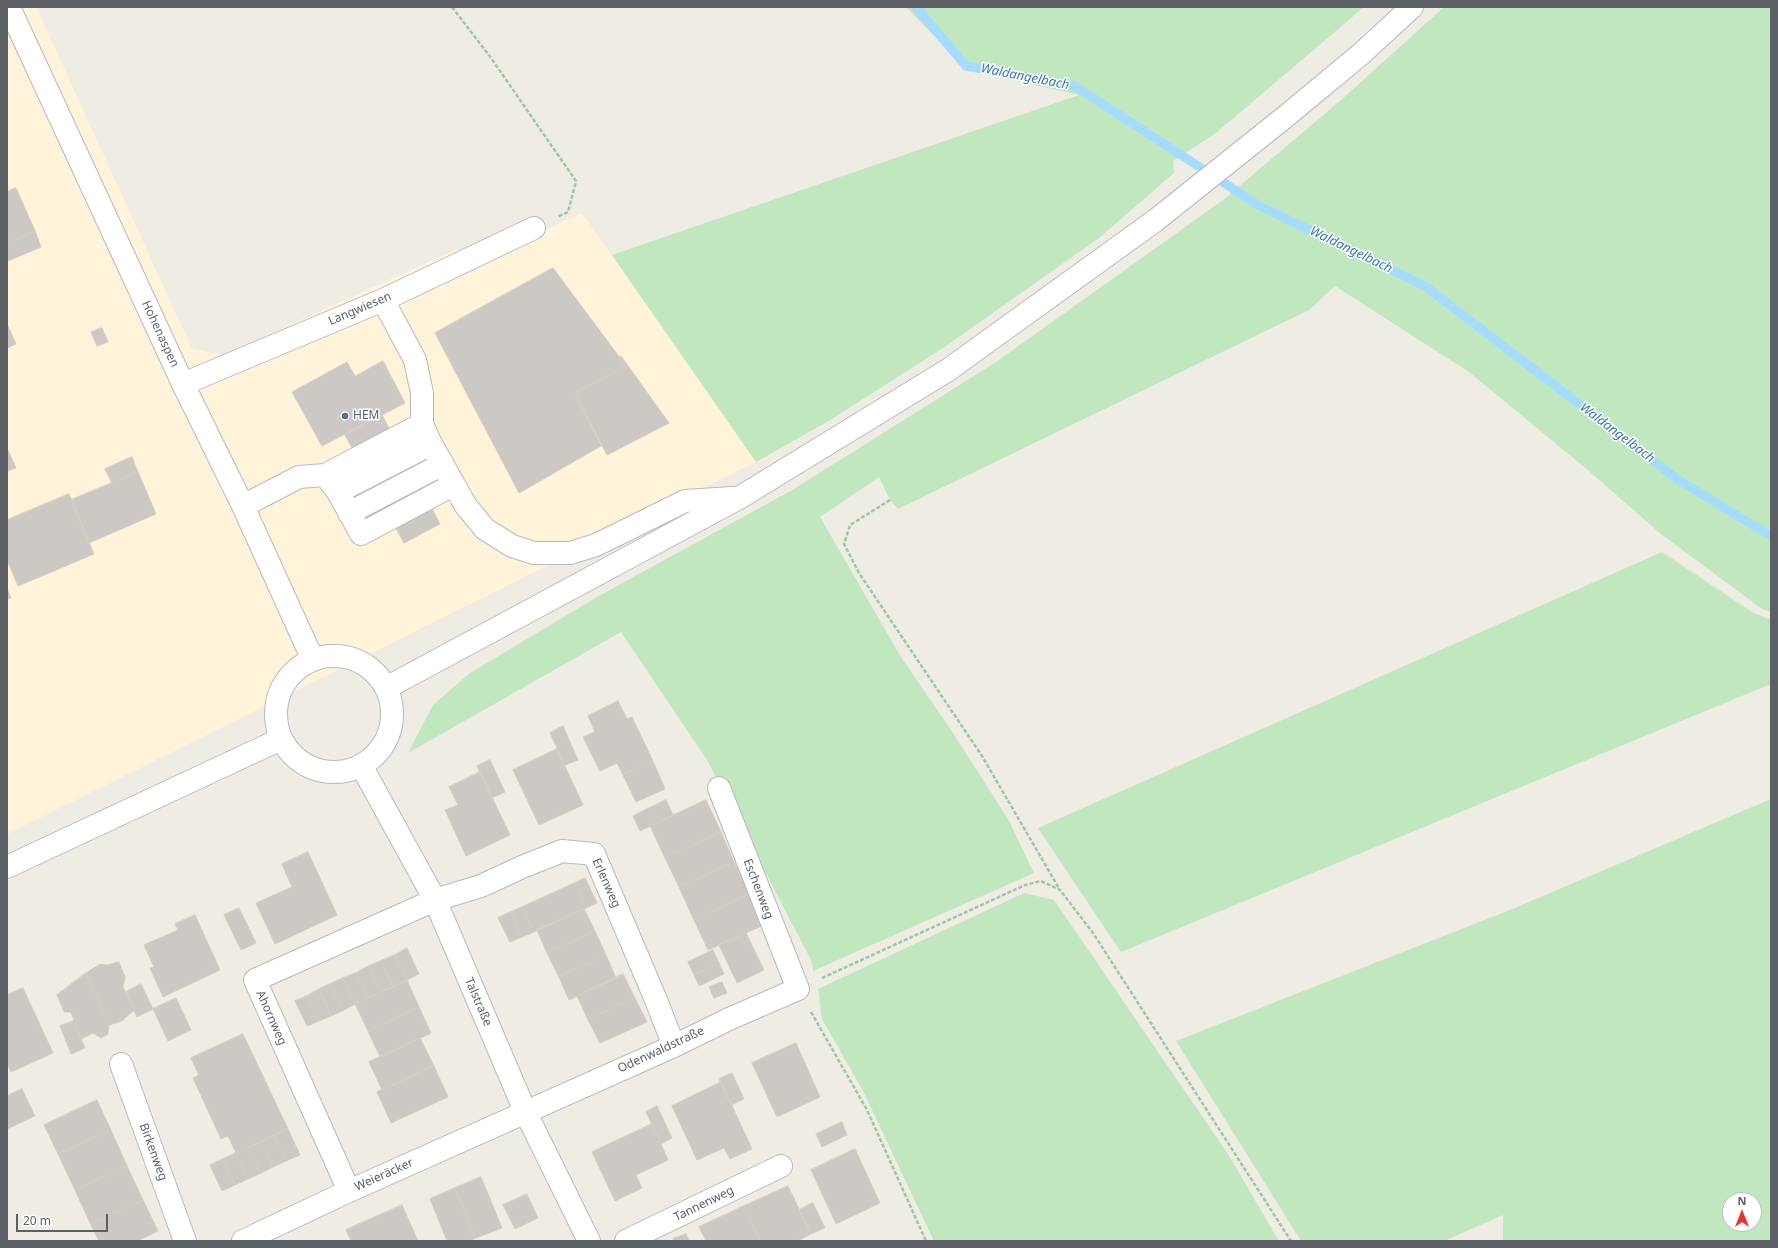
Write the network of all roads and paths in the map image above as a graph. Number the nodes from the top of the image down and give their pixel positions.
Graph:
1 (9, 7) edge
2 (452, 7) edge
3 (1412, 7) edge
4 (534, 228) joint
5 (383, 300) junction
6 (183, 384) junction
7 (422, 424) junction
8 (431, 444) junction
9 (443, 464) junction
10 (325, 475) junction
11 (453, 485) junction
12 (338, 492) junction
13 (739, 498) junction
14 (890, 500) dead end
15 (243, 506) junction
16 (349, 513) junction
17 (313, 660) junction
18 (386, 688) junction
19 (281, 739) junction
20 (361, 766) junction
21 (719, 788) dead end
22 (7, 868) edge
23 (1060, 890) junction
24 (435, 900) junction
25 (798, 990) junction
26 (674, 1046) junction
27 (121, 1064) dead end
28 (525, 1111) junction
29 (781, 1166) dead end
30 (348, 1191) junction
31 (185, 1241) edge
32 (243, 1241) edge
33 (589, 1241) edge
34 (626, 1241) edge
35 (926, 1241) edge
36 (1291, 1241) edge

1 - 6 street, Hohenaspen
2 - 4 path
3 - 13 street
4 - 5 street, Langwiesen
5 - 6 street, Langwiesen
5 - 7 street
6 - 15 street, Hohenaspen
7 - 8 street
7 - 10 street
8 - 9 street
8 - 12 street
9 - 11 street
9 - 16 street
10 - 12 street
10 - 15 street
11 - 13 street
11 - 16 street
12 - 16 street
13 - 18 street
14 - 23 path
15 - 17 street, Hohenaspen
17 - 18 street
17 - 19 street
18 - 20 street
19 - 20 street
19 - 22 street
20 - 24 street, Talstraße
21 - 25 street, Eschenweg
23 - 25 path
23 - 36 path
24 - 26 street, Erlenweg
24 - 28 street, Talstraße
24 - 30 street, Ahornweg
25 - 26 street, Odenwaldstraße
25 - 35 path
26 - 28 street, Odenwaldstraße
27 - 31 street, Birkenweg
28 - 30 street, Weieräcker
28 - 33 street, Talstraße
29 - 34 street, Tannenweg
30 - 32 street, Weieräcker

